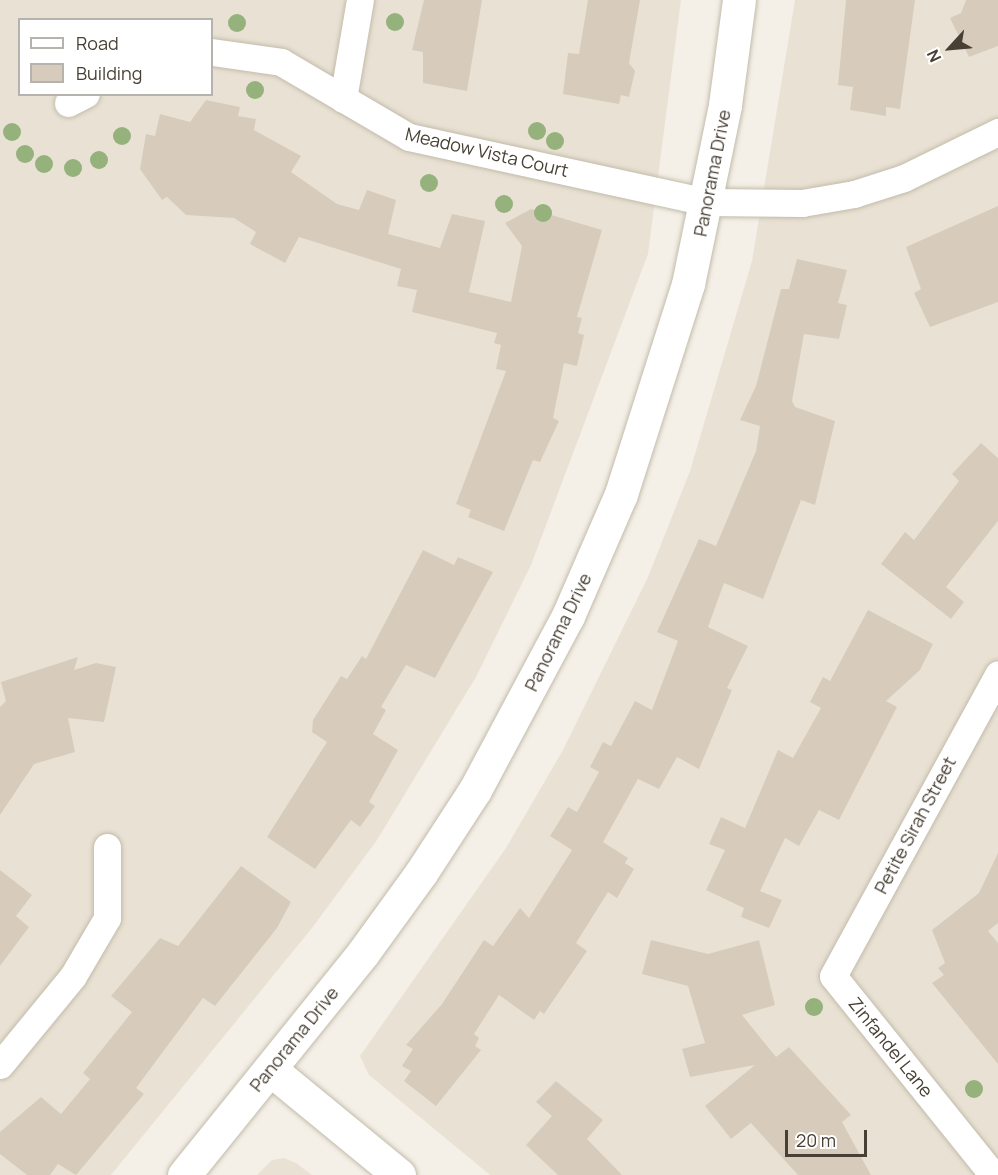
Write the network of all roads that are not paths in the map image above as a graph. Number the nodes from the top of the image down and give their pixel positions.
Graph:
1 (360, 0) edge
2 (739, 0) edge
3 (213, 52) edge
4 (343, 99) junction
5 (998, 132) edge
6 (708, 202) junction
7 (998, 674) edge
8 (107, 848) dead end
9 (833, 976) joint
10 (0, 1065) edge
11 (270, 1069) junction
12 (184, 1175) edge
13 (399, 1175) edge
14 (993, 1175) edge

1 - 4 street
2 - 6 street, Panorama Drive
3 - 4 street, Meadow Vista Court
4 - 6 street, Meadow Vista Court
5 - 6 street, Meadow Vista Court
6 - 11 street, Panorama Drive
7 - 9 street, Petite Sirah Street
8 - 10 street
9 - 14 street, Zinfandel Lane
11 - 12 street, Panorama Drive
11 - 13 street

